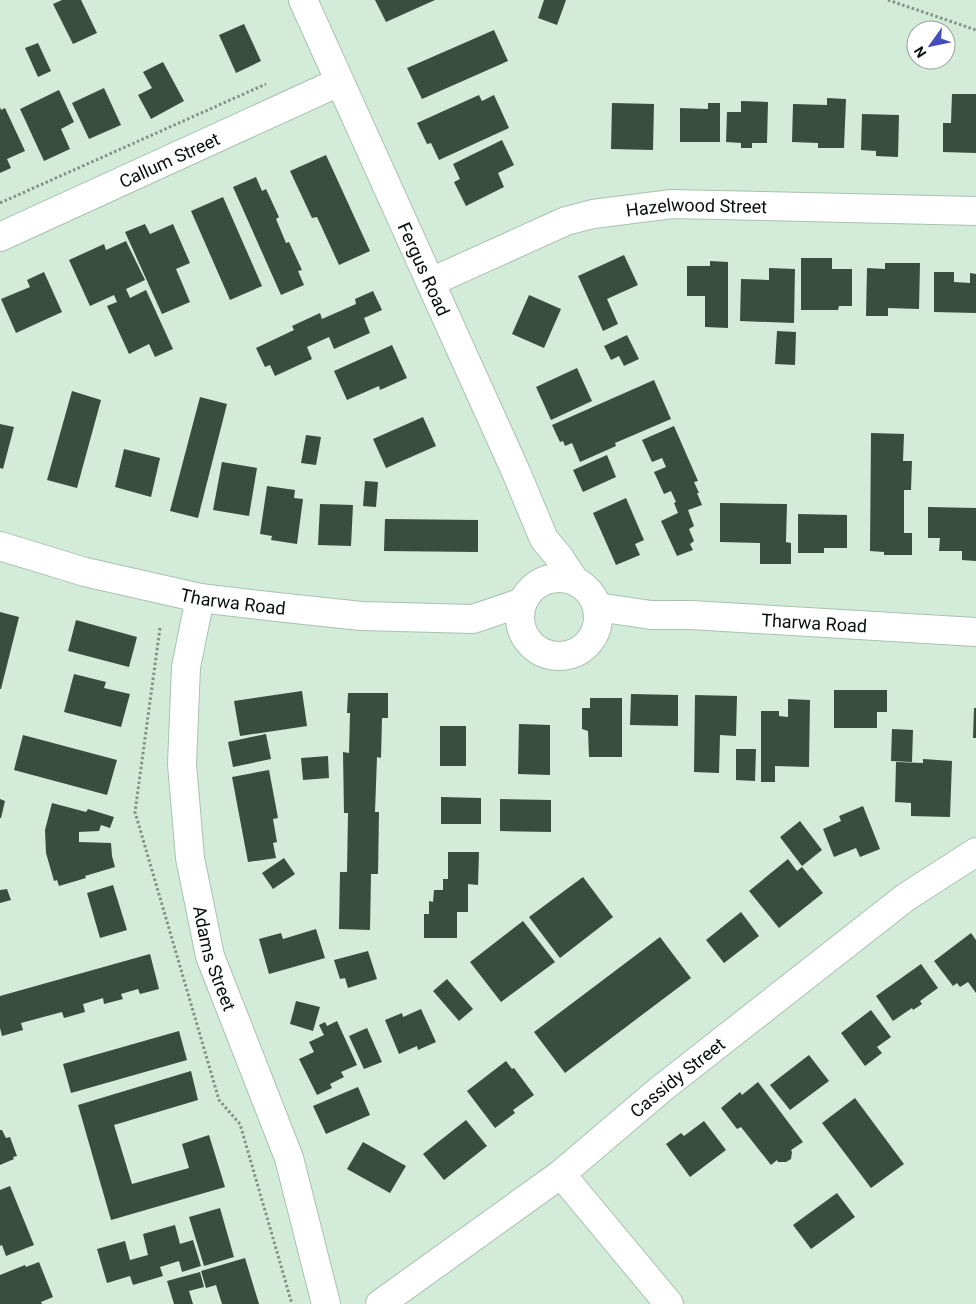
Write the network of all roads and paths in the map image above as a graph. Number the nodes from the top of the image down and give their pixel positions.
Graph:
1 (303, 0) edge
2 (888, 0) edge
3 (976, 30) edge
4 (340, 82) junction
5 (268, 83) dead end
6 (0, 203) edge
7 (976, 211) edge
8 (0, 237) edge
9 (431, 282) junction
10 (544, 539) junction
11 (0, 546) edge
12 (576, 581) junction
13 (530, 593) junction
14 (200, 598) junction
15 (597, 607) junction
16 (651, 615) junction
17 (473, 618) junction
18 (976, 632) edge
19 (593, 637) junction
20 (529, 642) junction
21 (976, 852) edge
22 (561, 1174) junction
23 (326, 1304) edge
24 (380, 1304) edge
25 (669, 1304) edge

1 - 4 street, Fergus Road
2 - 3 path
4 - 8 street, Callum Street
4 - 9 street, Fergus Road
5 - 6 path
7 - 9 street, Hazelwood Street
9 - 10 street, Fergus Road
10 - 12 street, Fergus Road
10 - 13 street, Fergus Road
11 - 14 street, Tharwa Road
12 - 13 street
12 - 15 street
13 - 17 street, Tharwa Road
13 - 20 street
14 - 17 street, Tharwa Road
14 - 23 street, Adams Street
15 - 16 street, Tharwa Road
15 - 19 street
16 - 18 street, Tharwa Road
16 - 19 street, Tharwa Road
17 - 20 street, Tharwa Road
19 - 20 street
21 - 22 street, Cassidy Street
22 - 24 street, Cassidy Street
22 - 25 street

